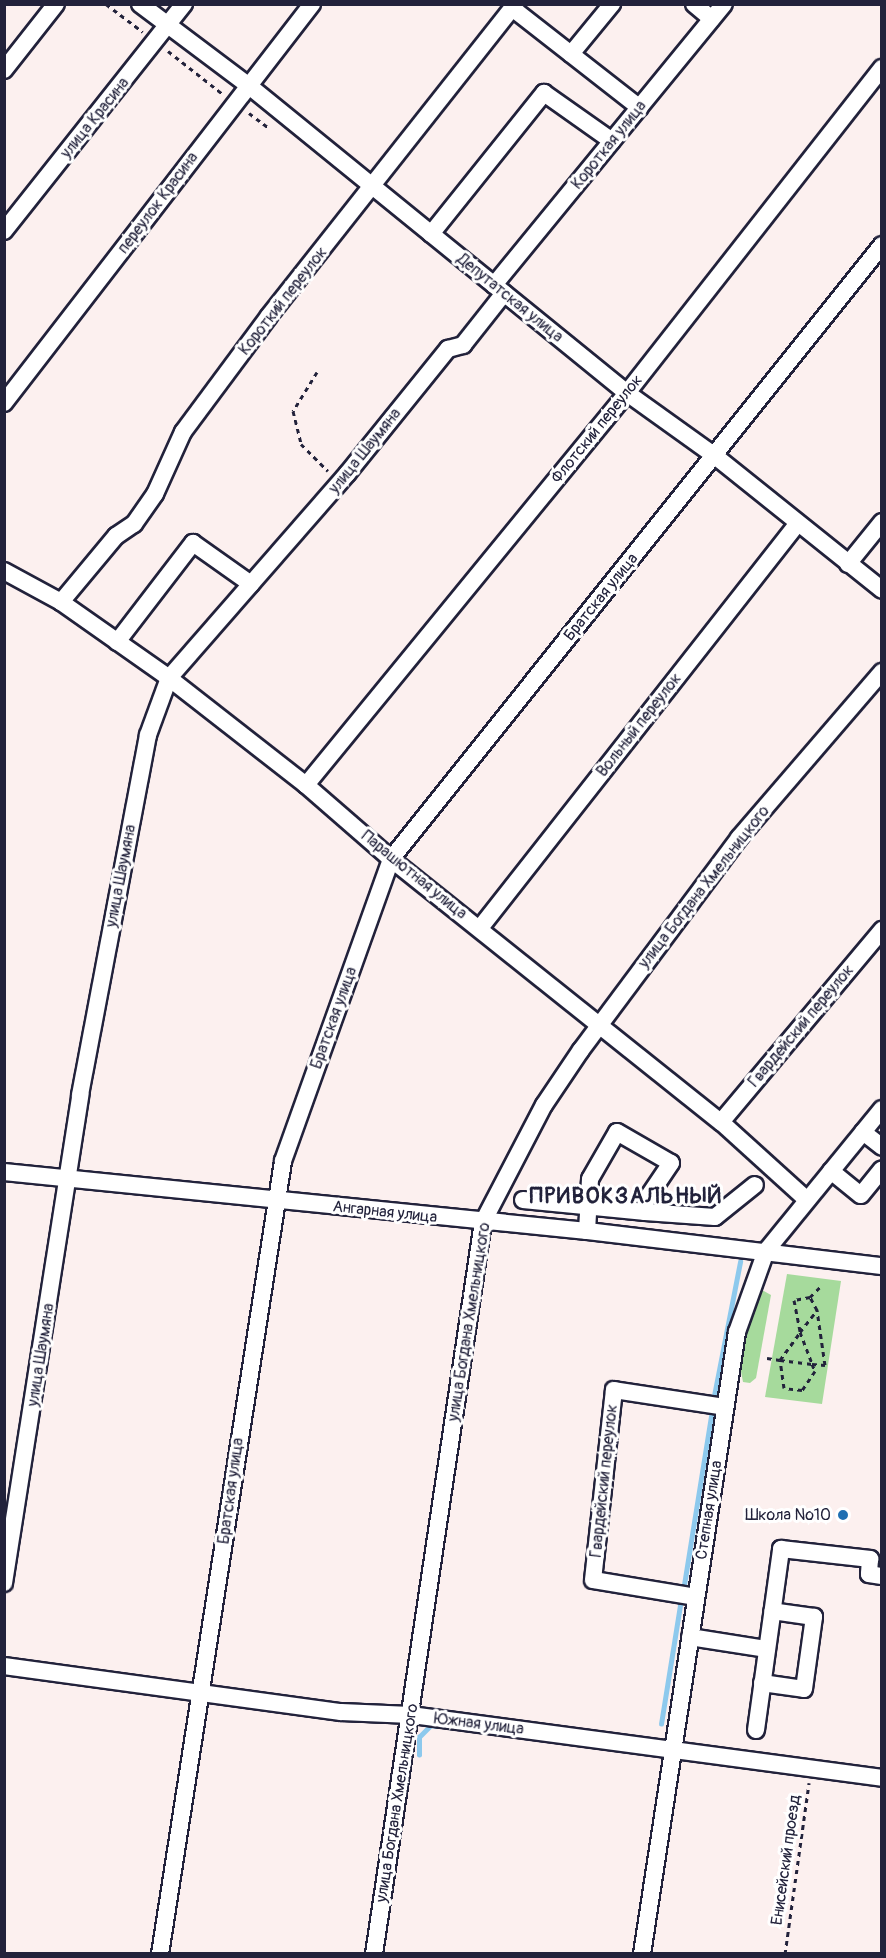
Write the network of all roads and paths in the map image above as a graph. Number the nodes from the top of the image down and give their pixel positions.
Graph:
1 (56, 4) edge
2 (106, 4) edge
3 (140, 4) edge
4 (184, 4) edge
5 (312, 4) edge
6 (612, 4) edge
7 (694, 4) edge
8 (724, 4) edge
9 (513, 6) edge
10 (712, 20) junction
11 (169, 25) junction
12 (156, 42) junction
13 (571, 54) junction
14 (882, 68) edge
15 (4, 70) edge
16 (248, 85) junction
17 (235, 103) junction
18 (640, 108) junction
19 (269, 128) dead end
20 (612, 141) junction
21 (374, 188) junction
22 (4, 231) edge
23 (431, 234) junction
24 (882, 245) edge
25 (499, 289) junction
26 (317, 372) dead end
27 (627, 393) junction
28 (4, 403) edge
29 (715, 456) junction
30 (340, 483) junction
31 (882, 522) edge
32 (798, 523) junction
33 (848, 564) junction
34 (4, 571) edge
35 (251, 584) junction
36 (882, 591) edge
37 (61, 602) junction
38 (117, 642) junction
39 (882, 672) edge
40 (169, 678) junction
41 (306, 785) junction
42 (391, 859) junction
43 (480, 928) junction
44 (882, 930) edge
45 (598, 1027) junction
46 (882, 1110) edge
47 (721, 1122) junction
48 (863, 1132) junction
49 (882, 1147) edge
50 (882, 1169) edge
51 (4, 1172) edge
52 (831, 1172) junction
53 (68, 1179) junction
54 (755, 1185) dead end
55 (275, 1200) junction
56 (523, 1200) dead end
57 (807, 1200) junction
58 (588, 1206) junction
59 (645, 1212) junction
60 (483, 1222) junction
61 (587, 1231) junction
62 (766, 1251) junction
63 (882, 1266) edge
64 (822, 1285) dead end
65 (810, 1297) junction
66 (817, 1310) junction
67 (800, 1332) junction
68 (767, 1358) dead end
69 (780, 1360) junction
70 (812, 1364) junction
71 (716, 1406) junction
72 (882, 1576) edge
73 (4, 1583) edge
74 (686, 1595) junction
75 (772, 1611) junction
76 (690, 1637) junction
77 (767, 1649) junction
78 (4, 1666) edge
79 (762, 1683) junction
80 (201, 1693) junction
81 (411, 1715) junction
82 (756, 1730) dead end
83 (674, 1748) junction
84 (810, 1770) junction
85 (882, 1778) edge
86 (160, 1953) edge
87 (374, 1953) edge
88 (642, 1953) edge
89 (785, 1953) edge

1 - 15 street
2 - 12 path
3 - 11 street, Депутатская улица
4 - 11 street, улица Красина
5 - 16 street, переулок Красина
6 - 13 street
7 - 10 street
8 - 10 street, Короткая улица
9 - 13 street
9 - 21 street, Короткий переулок
10 - 18 street, Короткая улица
11 - 12 street, улица Красина
11 - 16 street, Депутатская улица
12 - 17 path
12 - 22 street, улица Красина
13 - 18 street
14 - 27 street, Флотский переулок
16 - 17 street, переулок Красина
16 - 21 street, Депутатская улица
17 - 19 path
17 - 28 street, переулок Красина
18 - 20 street, Короткая улица
20 - 23 street
20 - 25 street, Короткая улица
21 - 23 street, Депутатская улица
21 - 37 street, Короткий переулок
23 - 25 street, Депутатская улица
24 - 29 street, Братская улица
25 - 27 street, Депутатская улица
25 - 30 street, улица Шаумяна
26 - 30 path
27 - 29 street, Депутатская улица
27 - 41 street, Флотский переулок
29 - 32 street, Депутатская улица
29 - 42 street, Братская улица
30 - 35 street, улица Шаумяна
31 - 33 street
32 - 33 street, Депутатская улица
32 - 43 street, Вольный переулок
33 - 36 street, Депутатская улица
34 - 37 street, Парашютная улица
35 - 38 street
35 - 40 street, улица Шаумяна
37 - 38 street, Парашютная улица
38 - 40 street, Парашютная улица
39 - 45 street, улица Богдана Хмельницкого
40 - 41 street, Парашютная улица
40 - 53 street, улица Шаумяна
41 - 42 street, Парашютная улица
42 - 43 street, Парашютная улица
42 - 55 street, Братская улица
43 - 45 street, Парашютная улица
44 - 47 street, Гвардейский переулок
45 - 47 street, Парашютная улица
45 - 60 street, улица Богдана Хмельницкого
46 - 48 street, Степная улица
47 - 57 street, Парашютная улица
48 - 49 street
48 - 52 street, Степная улица
50 - 52 street
51 - 53 street, Ангарная улица
52 - 57 street, Степная улица
53 - 55 street, Ангарная улица
53 - 73 street, улица Шаумяна
54 - 59 street
55 - 60 street, Ангарная улица
55 - 80 street, Братская улица
56 - 58 street
57 - 62 street, Степная улица
58 - 59 street
58 - 59 street
58 - 61 street
60 - 61 street, Ангарная улица
60 - 81 street, улица Богдана Хмельницкого
61 - 62 street, Ангарная улица
62 - 63 street
62 - 71 street, Степная улица
64 - 65 path
65 - 66 path
65 - 67 path
66 - 67 path
66 - 70 path
67 - 69 path
67 - 70 path
68 - 69 path
69 - 70 path
69 - 70 path
71 - 74 street, Степная улица
71 - 74 street, Гвардейский переулок
72 - 75 street
74 - 76 street, Степная улица
75 - 77 street
75 - 79 street
76 - 77 street
76 - 83 street, Степная улица
77 - 79 street
78 - 80 street, Южная улица
79 - 82 street
80 - 81 street, Южная улица
80 - 86 street, Братская улица
81 - 83 street, Южная улица
81 - 87 street, улица Богдана Хмельницкого
83 - 84 street, Южная улица
83 - 88 street, Степная улица
84 - 85 street, Южная улица
84 - 89 path, Енисейский проезд

